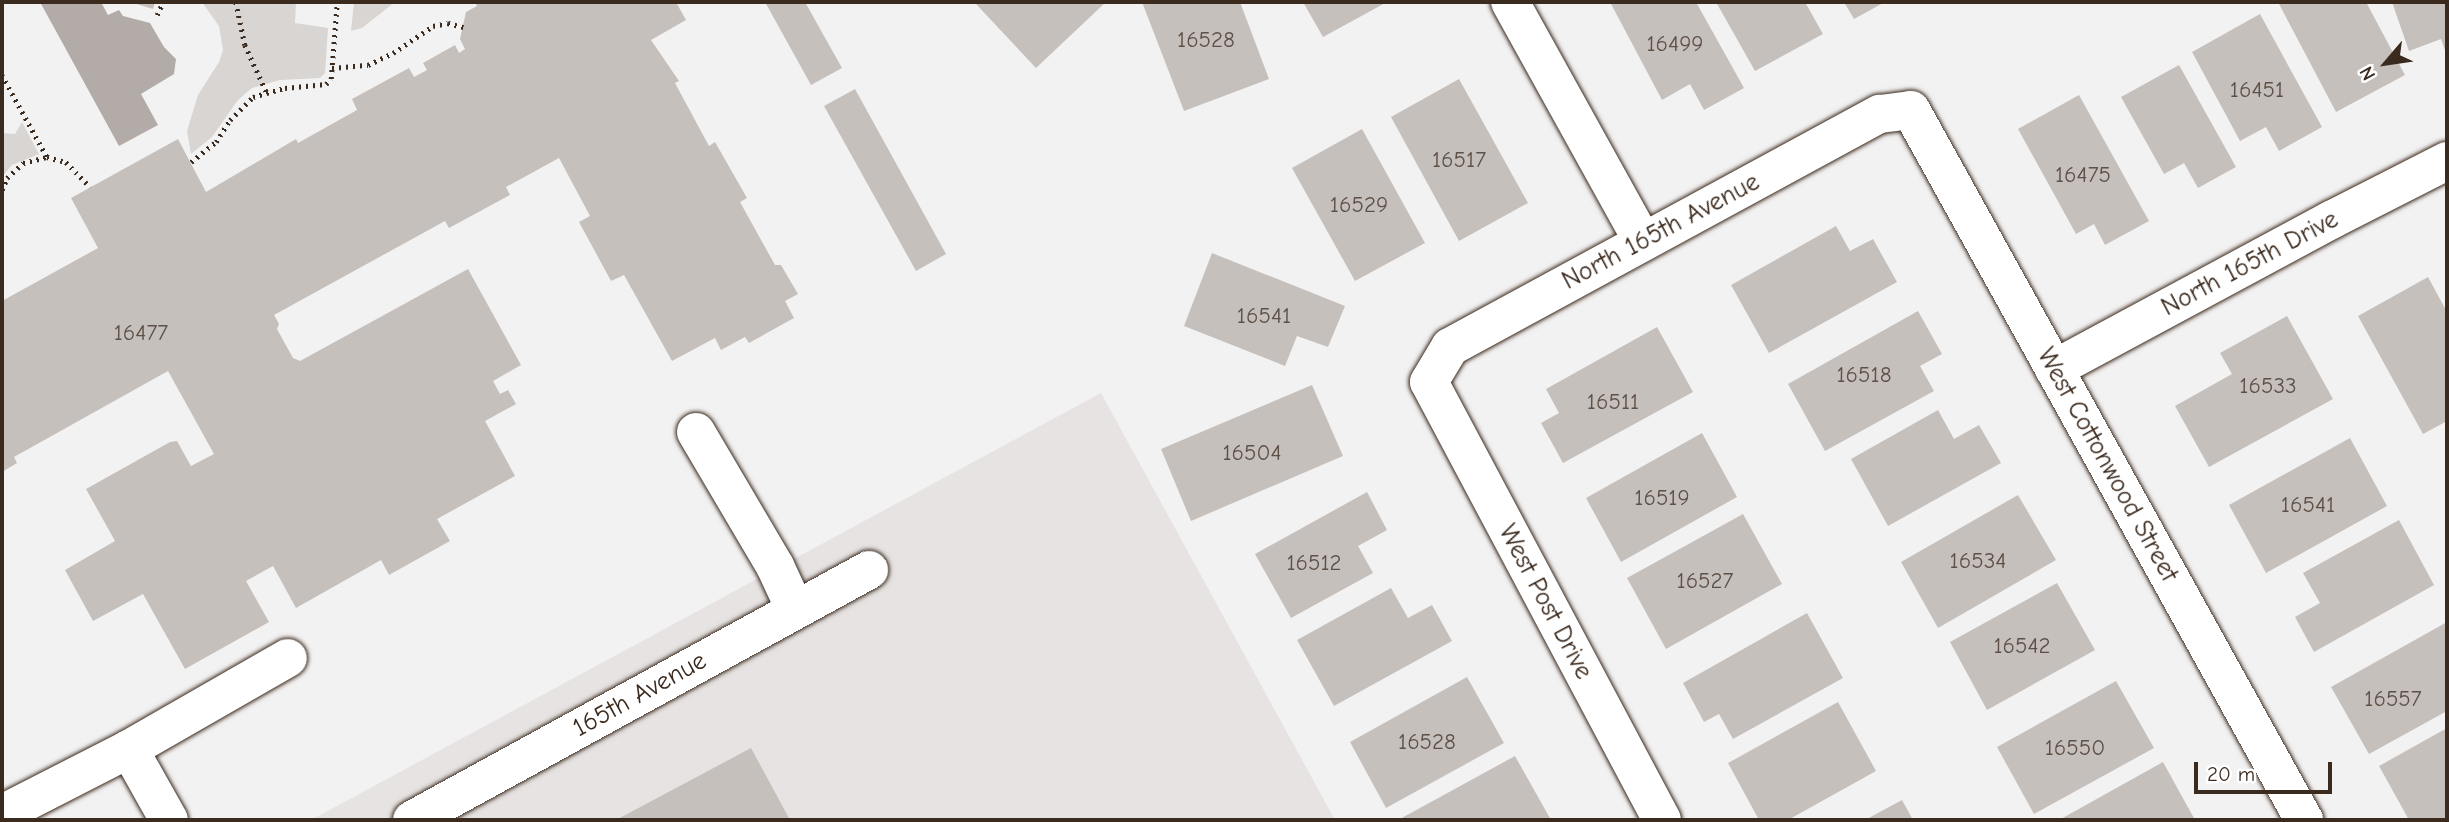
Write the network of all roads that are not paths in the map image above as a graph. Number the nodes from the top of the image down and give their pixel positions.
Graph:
1 (1510, 2) edge
2 (1912, 110) joint
3 (2447, 161) edge
4 (1643, 242) junction
5 (2054, 369) junction
6 (1429, 382) joint
7 (696, 432) dead end
8 (869, 570) dead end
9 (795, 609) junction
10 (288, 658) dead end
11 (129, 749) junction
12 (2, 814) edge
13 (169, 820) edge
14 (412, 820) edge
15 (1662, 820) edge
16 (2304, 820) edge

1 - 4 street
2 - 4 street, North 165th Avenue
2 - 5 street, West Cottonwood Street
3 - 5 street, North 165th Drive
4 - 6 street, North 165th Avenue
5 - 16 street, West Cottonwood Street
6 - 15 street, West Post Drive
7 - 9 street
8 - 9 street, 165th Avenue
9 - 14 street, 165th Avenue
10 - 11 street
11 - 12 street
11 - 13 street

